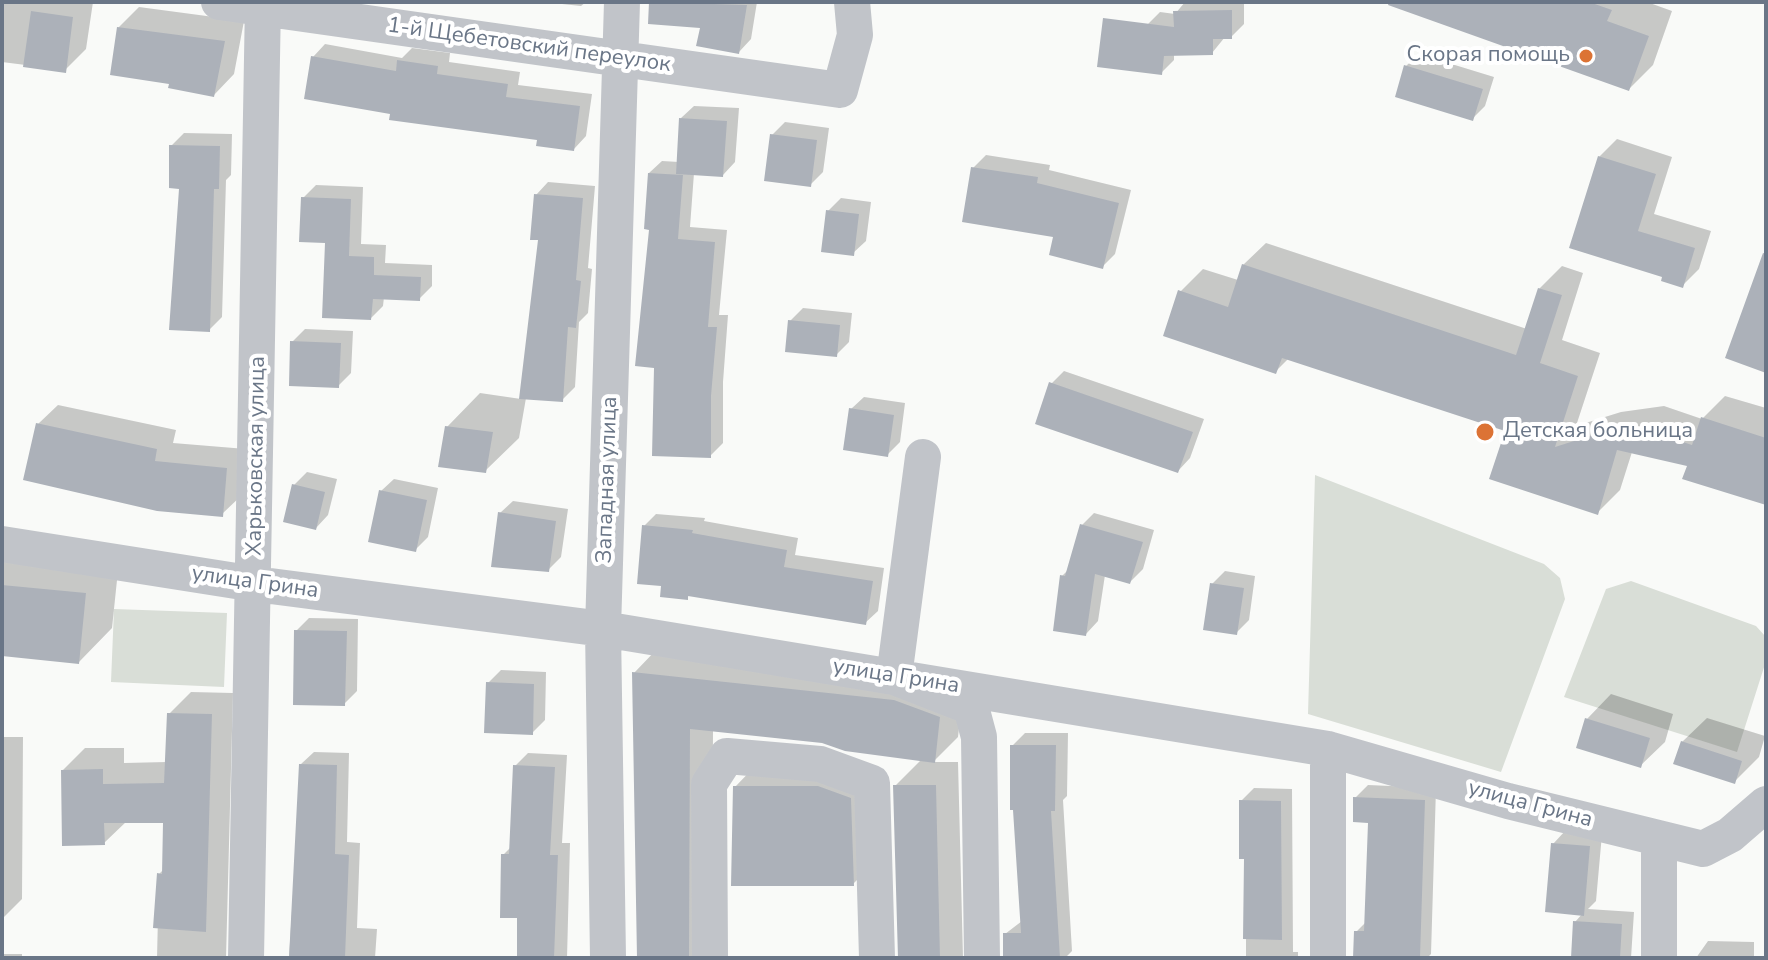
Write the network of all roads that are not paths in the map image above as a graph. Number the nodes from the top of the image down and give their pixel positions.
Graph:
1 (219, 2) edge
2 (622, 2) edge
3 (852, 2) edge
4 (263, 5) edge
5 (621, 58) junction
6 (923, 457) dead end
7 (2, 544) edge
8 (255, 584) junction
9 (603, 629) junction
10 (894, 677) junction
11 (1328, 749) junction
12 (1766, 804) edge
13 (1659, 839) junction
14 (246, 958) edge
15 (608, 958) edge
16 (710, 958) edge
17 (877, 958) edge
18 (982, 958) edge
19 (1328, 958) edge
20 (1659, 958) edge

1 - 4 street, 1-й Щебетовский переулок
2 - 5 street, Западная улица
3 - 5 street, 1-й Щебетовский переулок
4 - 5 street, 1-й Щебетовский переулок
4 - 8 street, Харьковская улица
5 - 9 street, Западная улица
6 - 10 street
7 - 8 street, улица Грина
8 - 9 street, улица Грина
8 - 14 street, Харьковская улица
9 - 10 street, улица Грина
9 - 15 street, Западная улица
10 - 11 street, улица Грина
10 - 18 street
11 - 13 street, улица Грина
11 - 19 street
12 - 13 street, улица Грина
13 - 20 street
16 - 17 street

